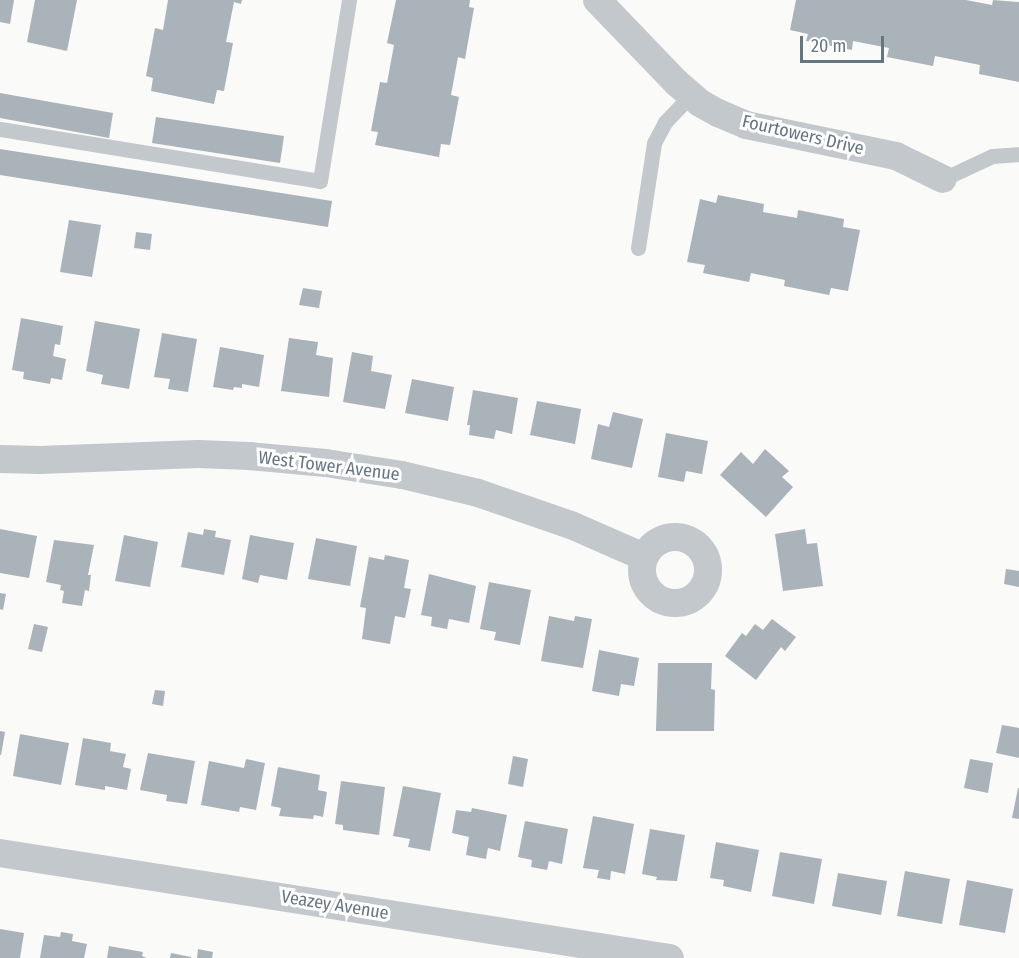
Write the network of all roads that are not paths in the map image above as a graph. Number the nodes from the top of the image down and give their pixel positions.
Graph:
1 (349, 0) edge
2 (597, 0) edge
3 (691, 94) junction
4 (0, 129) edge
5 (1019, 154) edge
6 (943, 179) joint
7 (638, 248) dead end
8 (0, 459) edge
9 (644, 557) dead end
10 (0, 852) edge
11 (670, 958) edge

1 - 4 lane
2 - 3 street, Fourtowers Drive
3 - 6 street, Fourtowers Drive
3 - 7 lane
5 - 6 lane
8 - 9 street, West Tower Avenue
10 - 11 street, Veazey Avenue

